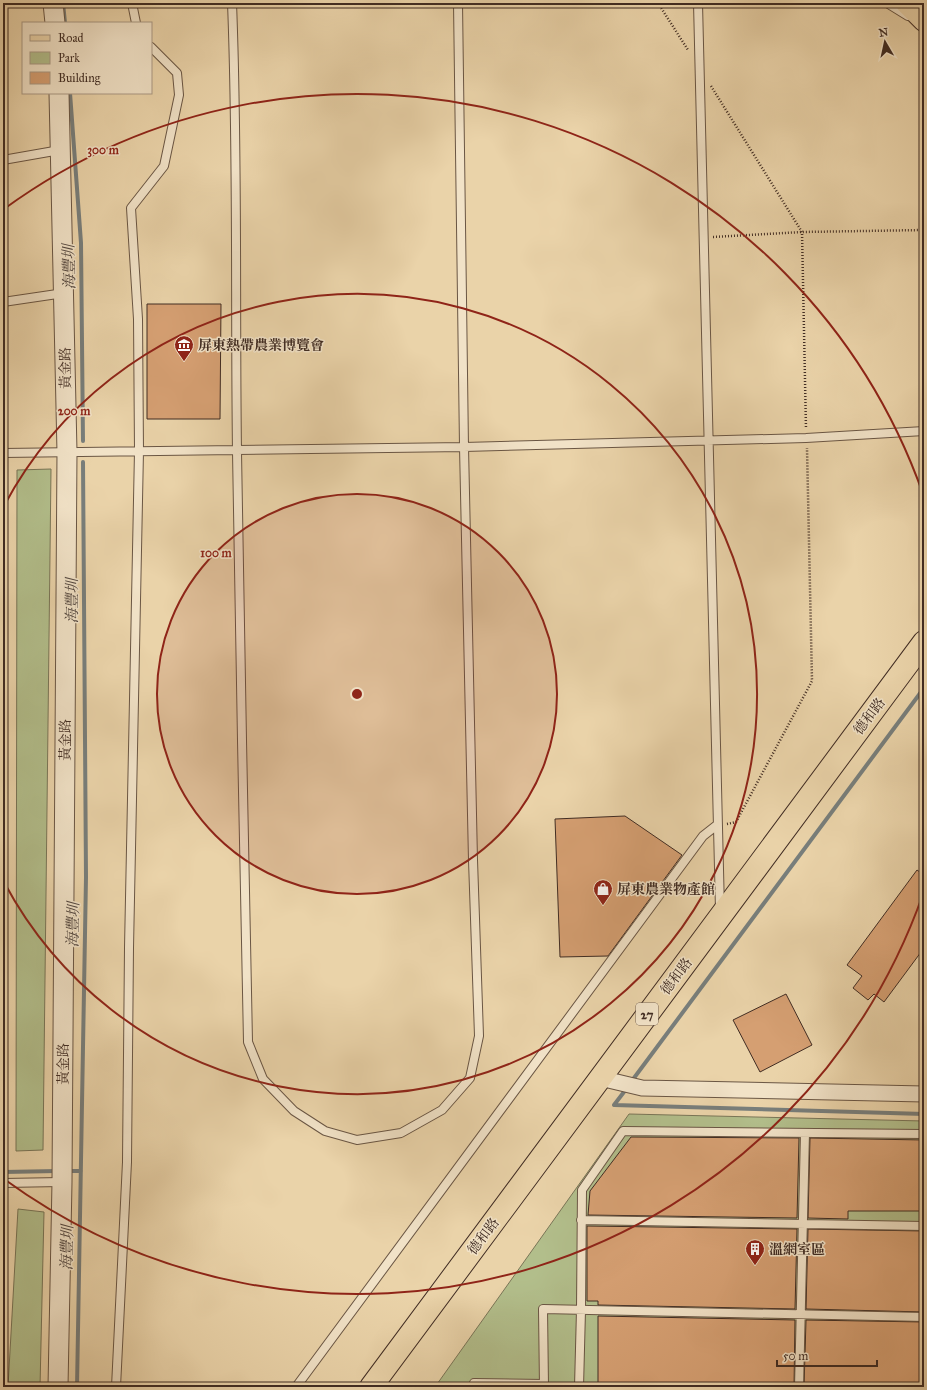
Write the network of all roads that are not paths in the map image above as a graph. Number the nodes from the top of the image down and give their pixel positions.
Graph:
1 (53, 3) edge
2 (132, 3) edge
3 (232, 3) edge
4 (458, 3) edge
5 (698, 3) edge
6 (887, 3) edge
7 (907, 3) edge
8 (924, 20) edge
9 (55, 22) edge
10 (136, 22) edge
11 (924, 26) edge
12 (152, 48) edge
13 (59, 94) edge
14 (60, 150) junction
15 (3, 160) edge
16 (64, 293) junction
17 (3, 302) edge
18 (924, 431) edge
19 (708, 440) junction
20 (464, 447) junction
21 (237, 450) junction
22 (139, 451) junction
23 (67, 452) junction
24 (3, 453) edge
25 (924, 642) edge
26 (717, 825) junction
27 (720, 917) junction
28 (600, 1078) junction
29 (924, 1094) edge
30 (804, 1133) junction
31 (924, 1134) edge
32 (62, 1182) junction
33 (3, 1183) edge
34 (581, 1220) junction
35 (802, 1224) junction
36 (924, 1226) edge
37 (581, 1310) junction
38 (800, 1314) junction
39 (924, 1317) edge
40 (474, 1383) dead end
41 (544, 1385) edge
42 (58, 1387) edge
43 (116, 1387) edge
44 (296, 1387) edge
45 (371, 1387) edge
46 (579, 1387) edge
47 (799, 1387) edge

1 - 9 street
2 - 10 lane
3 - 21 lane
4 - 20 lane
5 - 19 lane
6 - 11 lane
7 - 8 main road
12 - 22 lane
13 - 14 street, 黃金路
14 - 15 lane
14 - 16 street, 黃金路
16 - 17 lane
16 - 23 street, 黃金路
18 - 19 lane
19 - 20 lane
19 - 26 lane
20 - 21 lane
20 - 21 lane
21 - 22 lane
22 - 23 lane
22 - 43 lane
23 - 24 lane
23 - 32 street, 黃金路
25 - 27 main road, 德和路 / 27
26 - 27 lane
26 - 44 lane
27 - 28 main road, 德和路 / 27
28 - 29 street
28 - 45 main road, 德和路 / 27
30 - 31 lane
30 - 34 lane
30 - 35 lane
32 - 33 lane
32 - 42 street, 黃金路
34 - 35 lane
34 - 37 lane
35 - 36 lane
35 - 38 lane
37 - 38 lane
37 - 41 lane
37 - 46 lane
38 - 39 lane
38 - 47 lane
40 - 41 lane

